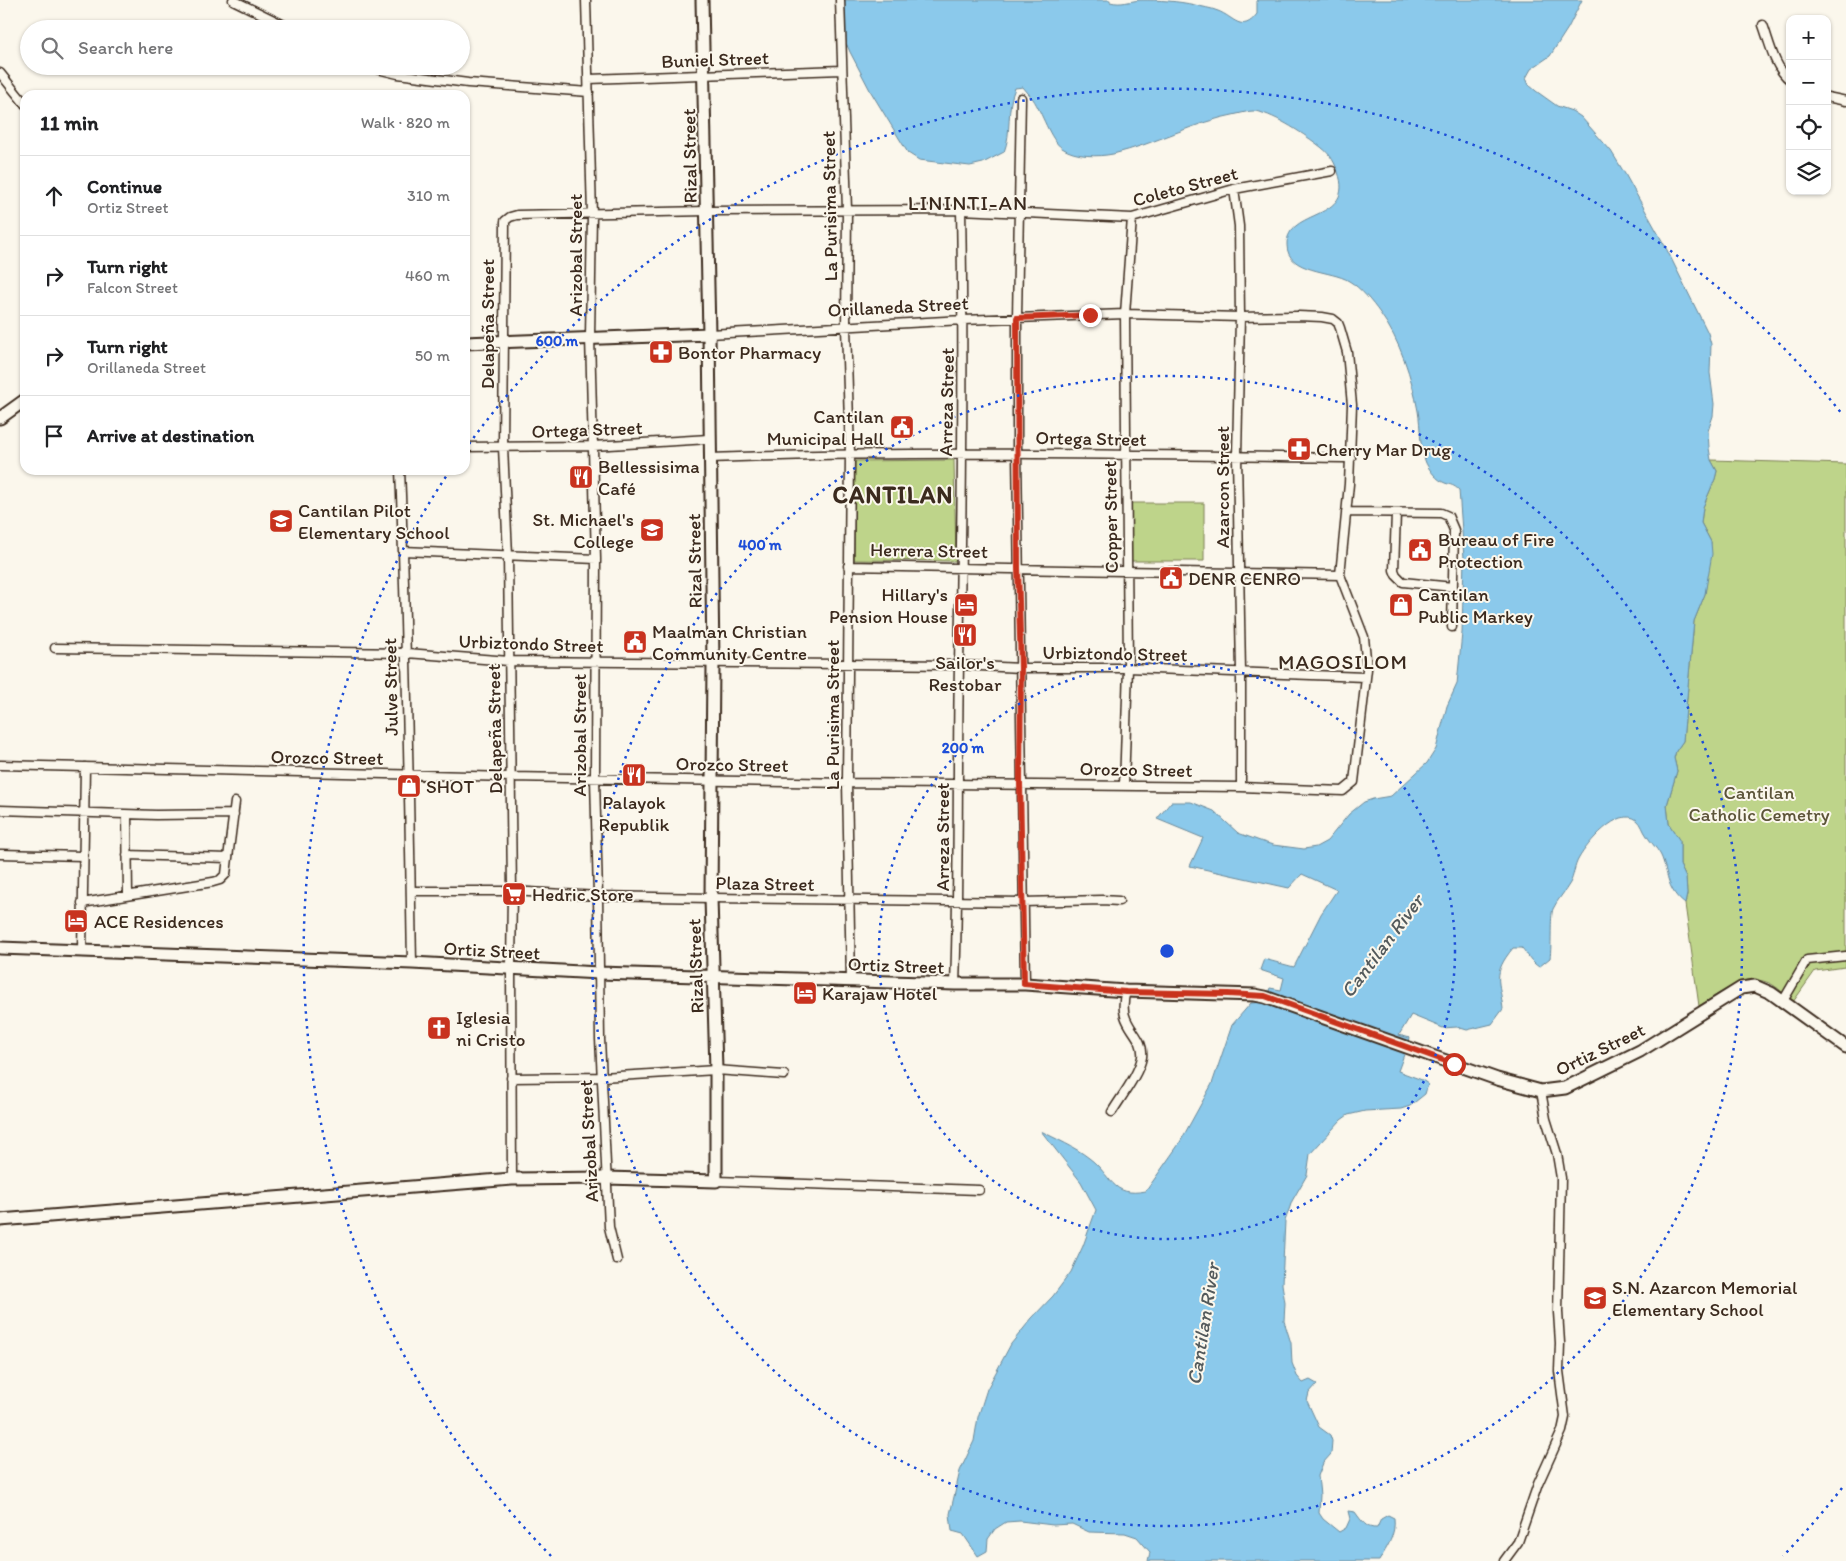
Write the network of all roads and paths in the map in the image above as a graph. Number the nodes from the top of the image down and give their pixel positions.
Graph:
1 (233, 0) edge
2 (586, 0) edge
3 (702, 0) edge
4 (840, 0) edge
5 (274, 20) edge
6 (1763, 24) dead end
7 (842, 70) junction
8 (0, 73) edge
9 (407, 75) edge
10 (704, 76) junction
11 (1786, 77) edge
12 (589, 80) junction
13 (589, 92) junction
14 (20, 98) edge
15 (1021, 98) dead end
16 (1831, 98) edge
17 (1846, 101) edge
18 (1332, 171) dead end
19 (1234, 188) junction
20 (847, 210) junction
21 (961, 210) junction
22 (707, 211) junction
23 (1018, 213) junction
24 (592, 215) junction
25 (1132, 218) junction
26 (507, 219) joint
27 (1126, 314) junction
28 (1240, 317) junction
29 (1017, 318) junction
30 (963, 320) junction
31 (846, 327) junction
32 (709, 334) junction
33 (590, 337) junction
34 (503, 341) junction
35 (470, 343) edge
36 (20, 404) edge
37 (0, 418) edge
38 (709, 439) junction
39 (593, 446) junction
40 (470, 447) edge
41 (503, 447) junction
42 (961, 453) junction
43 (1017, 453) junction
44 (850, 454) junction
45 (1126, 455) junction
46 (1237, 456) junction
47 (710, 458) junction
48 (1351, 458) junction
49 (400, 475) edge
50 (1346, 512) junction
51 (1396, 513) junction
52 (404, 551) junction
53 (508, 555) junction
54 (596, 559) junction
55 (848, 566) junction
56 (962, 567) junction
57 (1018, 568) junction
58 (1128, 571) junction
59 (1239, 572) junction
60 (1340, 575) junction
61 (1453, 587) junction
62 (1452, 628) dead end
63 (55, 648) dead end
64 (407, 653) junction
65 (509, 661) junction
66 (595, 661) junction
67 (713, 664) junction
68 (848, 664) junction
69 (959, 665) junction
70 (1021, 668) junction
71 (1128, 668) junction
72 (1241, 672) junction
73 (1365, 677) junction
74 (0, 765) edge
75 (85, 767) junction
76 (408, 775) junction
77 (511, 777) junction
78 (594, 778) junction
79 (711, 780) junction
80 (847, 783) junction
81 (958, 784) junction
82 (1020, 784) junction
83 (1124, 786) junction
84 (1240, 787) junction
85 (235, 802) dead end
86 (0, 810) edge
87 (83, 814) junction
88 (234, 814) junction
89 (127, 815) junction
90 (0, 854) edge
91 (127, 855) junction
92 (83, 856) junction
93 (228, 858) junction
94 (411, 891) junction
95 (512, 891) junction
96 (128, 895) junction
97 (598, 896) junction
98 (711, 898) junction
99 (850, 900) junction
100 (958, 902) junction
101 (1023, 902) junction
102 (1119, 902) dead end
103 (82, 903) junction
104 (0, 948) edge
105 (82, 951) junction
106 (1846, 956) edge
107 (412, 963) junction
108 (510, 968) junction
109 (598, 973) junction
110 (713, 976) junction
111 (850, 981) junction
112 (956, 984) junction
113 (1024, 984) junction
114 (1126, 992) junction
115 (1783, 1001) junction
116 (1846, 1047) edge
117 (716, 1070) junction
118 (784, 1075) dead end
119 (602, 1077) junction
120 (511, 1078) junction
121 (1541, 1091) junction
122 (1112, 1112) dead end
123 (606, 1178) junction
124 (512, 1179) junction
125 (716, 1181) junction
126 (979, 1190) dead end
127 (0, 1220) edge
128 (617, 1260) dead end
129 (1504, 1561) edge

1 - 5 street
2 - 12 street, Arizobal Street
3 - 10 street, Rizal Street
4 - 7 street, La Purisima Street
6 - 11 street
7 - 10 street, Buniel Street
7 - 20 street, La Purisima Street
8 - 14 street
9 - 13 street
10 - 12 street, Buniel Street
10 - 22 street, Rizal Street
12 - 13 street, Arizobal Street
13 - 24 street, Arizobal Street
15 - 23 street
16 - 17 street
18 - 19 street, Coleto Street
19 - 25 street, Coleto Street
19 - 28 street, Azarcon Street
20 - 21 street, Coleto Street
20 - 22 street, Coleto Street
20 - 31 street, La Purisima Street
21 - 23 street, Coleto Street
21 - 30 street, Arreza Street
22 - 24 street, Coleto Street
22 - 32 street, Rizal Street
23 - 25 street, Coleto Street
23 - 29 street
24 - 26 street, Coleto Street
24 - 33 street, Arizobal Street
25 - 27 street, Copper Street
26 - 34 street, Delapeña Street
27 - 28 street, Orillaneda Street
27 - 29 street, Orillaneda Street
27 - 45 street, Copper Street
28 - 46 street, Azarcon Street
28 - 48 street, Orillaneda Street
29 - 30 street, Orillaneda Street
29 - 43 street
30 - 31 street, Orillaneda Street
30 - 42 street, Arreza Street
31 - 32 street, Orillaneda Street
31 - 44 street, La Purisima Street
32 - 33 street, Orillaneda Street
32 - 38 street, Rizal Street
33 - 34 street, Orillaneda Street
33 - 39 street, Arizobal Street
34 - 35 street, Orillaneda Street
34 - 41 street, Delapeña Street
36 - 37 street
38 - 39 street, Ortega Street
38 - 47 street, Rizal Street
39 - 41 street, Ortega Street
39 - 54 street, Arizobal Street
40 - 41 street, Ortega Street
41 - 53 street, Delapeña Street
42 - 43 street, Ortega Street
42 - 44 street, Ortega Street
42 - 56 street, Arreza Street
43 - 45 street, Ortega Street
43 - 57 street
44 - 47 street, Ortega Street
44 - 55 street, La Purisima Street
45 - 46 street, Ortega Street
45 - 58 street, Copper Street
46 - 48 street, Ortega Street
46 - 59 street, Azarcon Street
47 - 67 street, Rizal Street
48 - 50 street
49 - 52 street, Julve Street
50 - 51 street
50 - 60 street
51 - 61 street
51 - 61 street
52 - 53 street
52 - 64 street, Julve Street
53 - 54 street
53 - 65 street, Delapeña Street
54 - 66 street, Arizobal Street
55 - 56 street, Herrera Street
55 - 68 street, La Purisima Street
56 - 57 street, Herrera Street
56 - 69 street, Arreza Street
57 - 58 street, Herrera Street
57 - 70 street
58 - 59 street, Herrera Street
58 - 71 street, Copper Street
59 - 60 street, Herrera Street
59 - 72 street, Azarcon Street
60 - 73 street, Orozco Street
61 - 62 street
63 - 64 street, Urbiztondo Street
64 - 65 street, Urbiztondo Street
64 - 76 street, Julve Street
65 - 66 street, Urbiztondo Street
65 - 77 street, Delapeña Street
66 - 67 street, Urbiztondo Street
66 - 78 street, Arizobal Street
67 - 68 street, Urbiztondo Street
67 - 79 street, Rizal Street
68 - 69 street, Urbiztondo Street
68 - 80 street, La Purisima Street
69 - 70 street, Urbiztondo Street
69 - 81 street, Arreza Street
70 - 71 street, Urbiztondo Street
70 - 82 street
71 - 72 street, Urbiztondo Street
71 - 83 street, Copper Street
72 - 73 street, Urbiztondo Street
72 - 84 street, Azarcon Street
73 - 84 street, Orozco Street
74 - 75 street, Orozco Street
75 - 76 street, Orozco Street
75 - 87 street
76 - 77 street, Orozco Street
76 - 94 street, Julve Street
77 - 78 street, Orozco Street
77 - 95 street, Delapeña Street
78 - 79 street, Orozco Street
78 - 97 street, Arizobal Street
79 - 80 street, Orozco Street
79 - 98 street, Rizal Street
80 - 81 street, Orozco Street
80 - 99 street, La Purisima Street
81 - 82 street, Orozco Street
81 - 100 street, Arreza Street
82 - 83 street, Orozco Street
82 - 101 street
83 - 84 street, Orozco Street
85 - 88 street
86 - 87 street
87 - 89 street
87 - 92 street
88 - 89 street
88 - 93 street
89 - 91 street
90 - 92 street
91 - 93 street
91 - 96 street
92 - 103 street
93 - 96 street
94 - 95 street, Plaza Street
94 - 107 street, Julve Street
95 - 97 street, Plaza Street
95 - 108 street, Delapeña Street
96 - 103 street
97 - 98 street, Plaza Street
97 - 109 street, Arizobal Street
98 - 99 street, Plaza Street
98 - 110 street, Rizal Street
99 - 100 street, Plaza Street
99 - 111 street, La Purisima Street
100 - 101 street, Plaza Street
100 - 112 street, Arreza Street
101 - 102 street, Plaza Street
101 - 113 street
103 - 105 street
104 - 105 street, Ortiz Street
105 - 107 street, Ortiz Street
106 - 115 street
107 - 108 street, Ortiz Street
108 - 109 street, Ortiz Street
108 - 120 street, Delapeña Street
109 - 110 street, Ortiz Street
109 - 119 street, Arizobal Street
110 - 111 street, Ortiz Street
110 - 117 street, Rizal Street
111 - 112 street, Ortiz Street
112 - 113 street, Ortiz Street
113 - 114 street, Ortiz Street
114 - 121 street, Ortiz Street
114 - 122 street
115 - 116 street
115 - 121 street, Ortiz Street
117 - 118 street
117 - 119 street
117 - 125 street, Rizal Street
119 - 120 street
119 - 123 street, Arizobal Street
120 - 124 street, Delapeña Street
121 - 129 street
123 - 124 street
123 - 125 street
123 - 128 street, Arizobal Street
124 - 127 street
125 - 126 street

